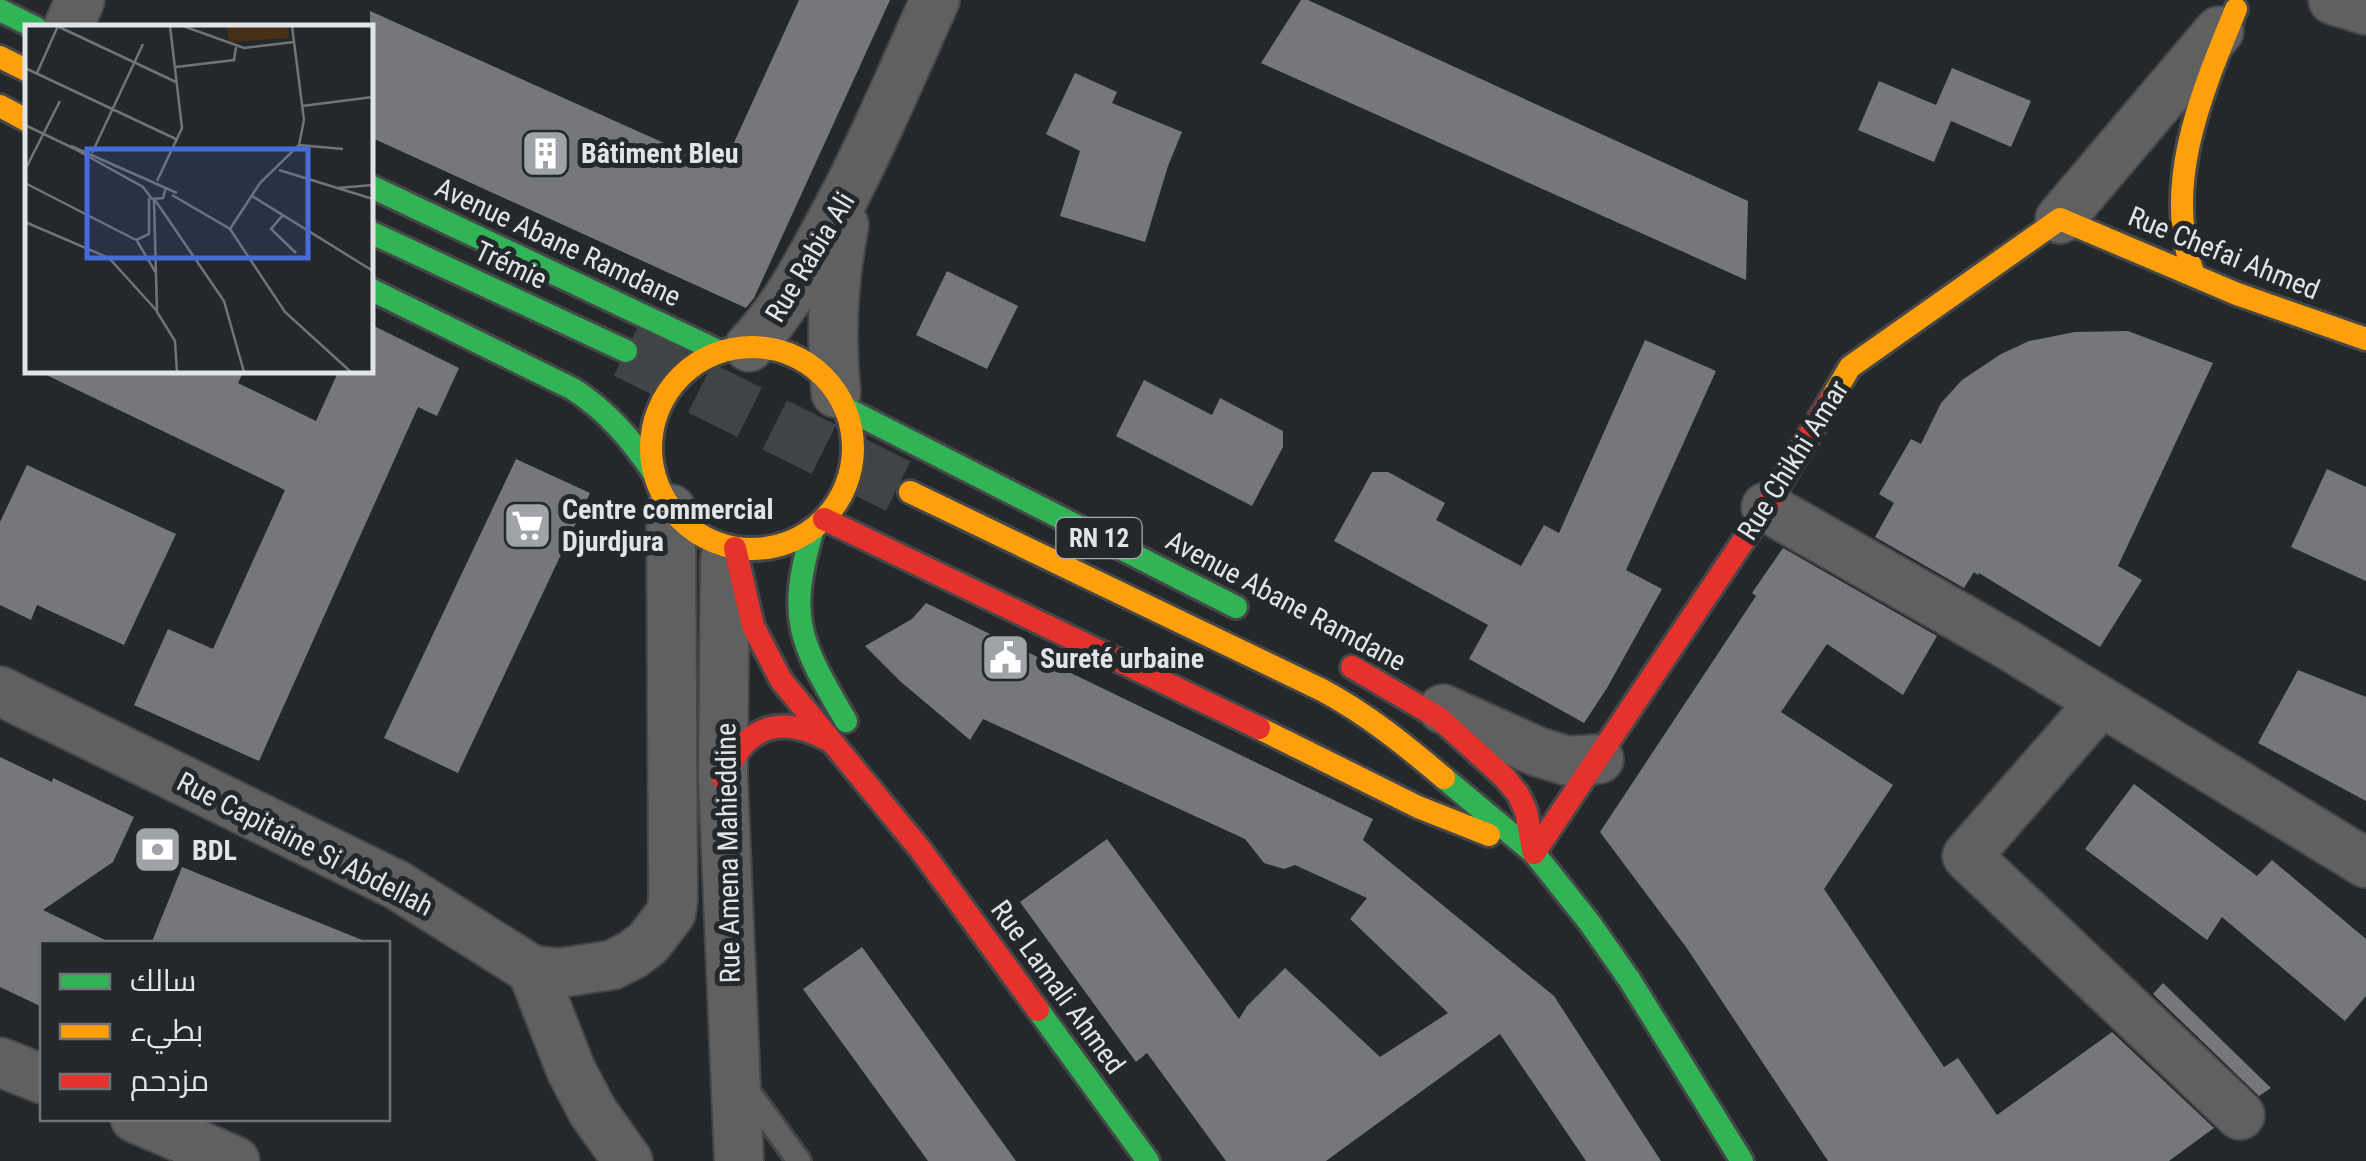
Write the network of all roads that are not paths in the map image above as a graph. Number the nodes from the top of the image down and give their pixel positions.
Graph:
1 (80, 0) edge
2 (935, 0) edge
3 (2333, 0) edge
4 (2239, 4) edge
5 (0, 10) edge
6 (2366, 10) edge
7 (30, 25) edge
8 (69, 25) edge
9 (0, 58) edge
10 (25, 70) edge
11 (0, 106) edge
12 (25, 119) edge
13 (853, 182) junction
14 (372, 187) edge
15 (2060, 220) junction
16 (372, 233) edge
17 (2194, 276) junction
18 (372, 290) edge
19 (2366, 340) edge
20 (735, 350) junction
21 (626, 352) tunnel mouth
22 (840, 400) junction
23 (662, 490) junction
24 (910, 492) tunnel mouth
25 (1766, 507) junction
26 (818, 524) junction
27 (730, 546) junction
28 (1248, 614) dead end
29 (1344, 663) joint
30 (0, 691) edge
31 (2101, 702) junction
32 (832, 742) junction
33 (1599, 759) junction
34 (724, 778) junction
35 (920, 849) junction
36 (1534, 853) junction
37 (2366, 862) edge
38 (612, 965) junction
39 (532, 970) junction
40 (566, 1058) junction
41 (0, 1062) edge
42 (734, 1072) junction
43 (40, 1079) edge
44 (2240, 1115) dead end
45 (142, 1121) edge
46 (235, 1161) edge
47 (628, 1161) edge
48 (740, 1161) edge
49 (799, 1161) edge
50 (1148, 1161) edge
51 (1742, 1161) edge

1 - 8 street
2 - 13 street
3 - 6 street
4 - 15 street, Rue Chikhi Amar
4 - 17 main road
5 - 7 main road
9 - 10 main road
11 - 12 main road
13 - 20 street, Rue Rabia Ali
13 - 22 street, Rue Rabia Ali
14 - 20 main road, Avenue Abane Ramdane
15 - 17 main road, Rue Chefai Ahmed
15 - 25 main road, Rue Chikhi Amar
16 - 21 main road, Trémie
17 - 19 main road, Rue Chefai Ahmed
18 - 23 main road
20 - 22 main road
20 - 23 main road
22 - 26 main road
22 - 28 main road, Avenue Abane Ramdane / RN 12
23 - 27 main road
23 - 38 street
24 - 36 main road, Avenue Abane Ramdane / RN 12
25 - 31 street
25 - 33 main road, Rue Chikhi Amar
26 - 27 main road
26 - 35 main road, Rue Lamali Ahmed
26 - 36 main road, Avenue Abane Ramdane / RN 12
27 - 32 main road, Rue Lamali Ahmed
27 - 34 street, Rue Amena Mahieddine
29 - 33 street
29 - 36 main road, Avenue Abane Ramdane / RN 12
30 - 39 street, Rue Capitaine Si Abdellah
31 - 37 street
31 - 44 street
32 - 34 main road
32 - 35 main road, Rue Lamali Ahmed
33 - 36 main road, Rue Chikhi Amar
34 - 42 street, Rue Amena Mahieddine
35 - 50 main road, Rue Lamali Ahmed
36 - 51 main road, Avenue Abane Ramdane / RN 12
38 - 39 street
38 - 40 street
39 - 40 street
40 - 47 street
41 - 43 street
42 - 48 street, Rue Amena Mahieddine
42 - 49 lane
45 - 46 street

